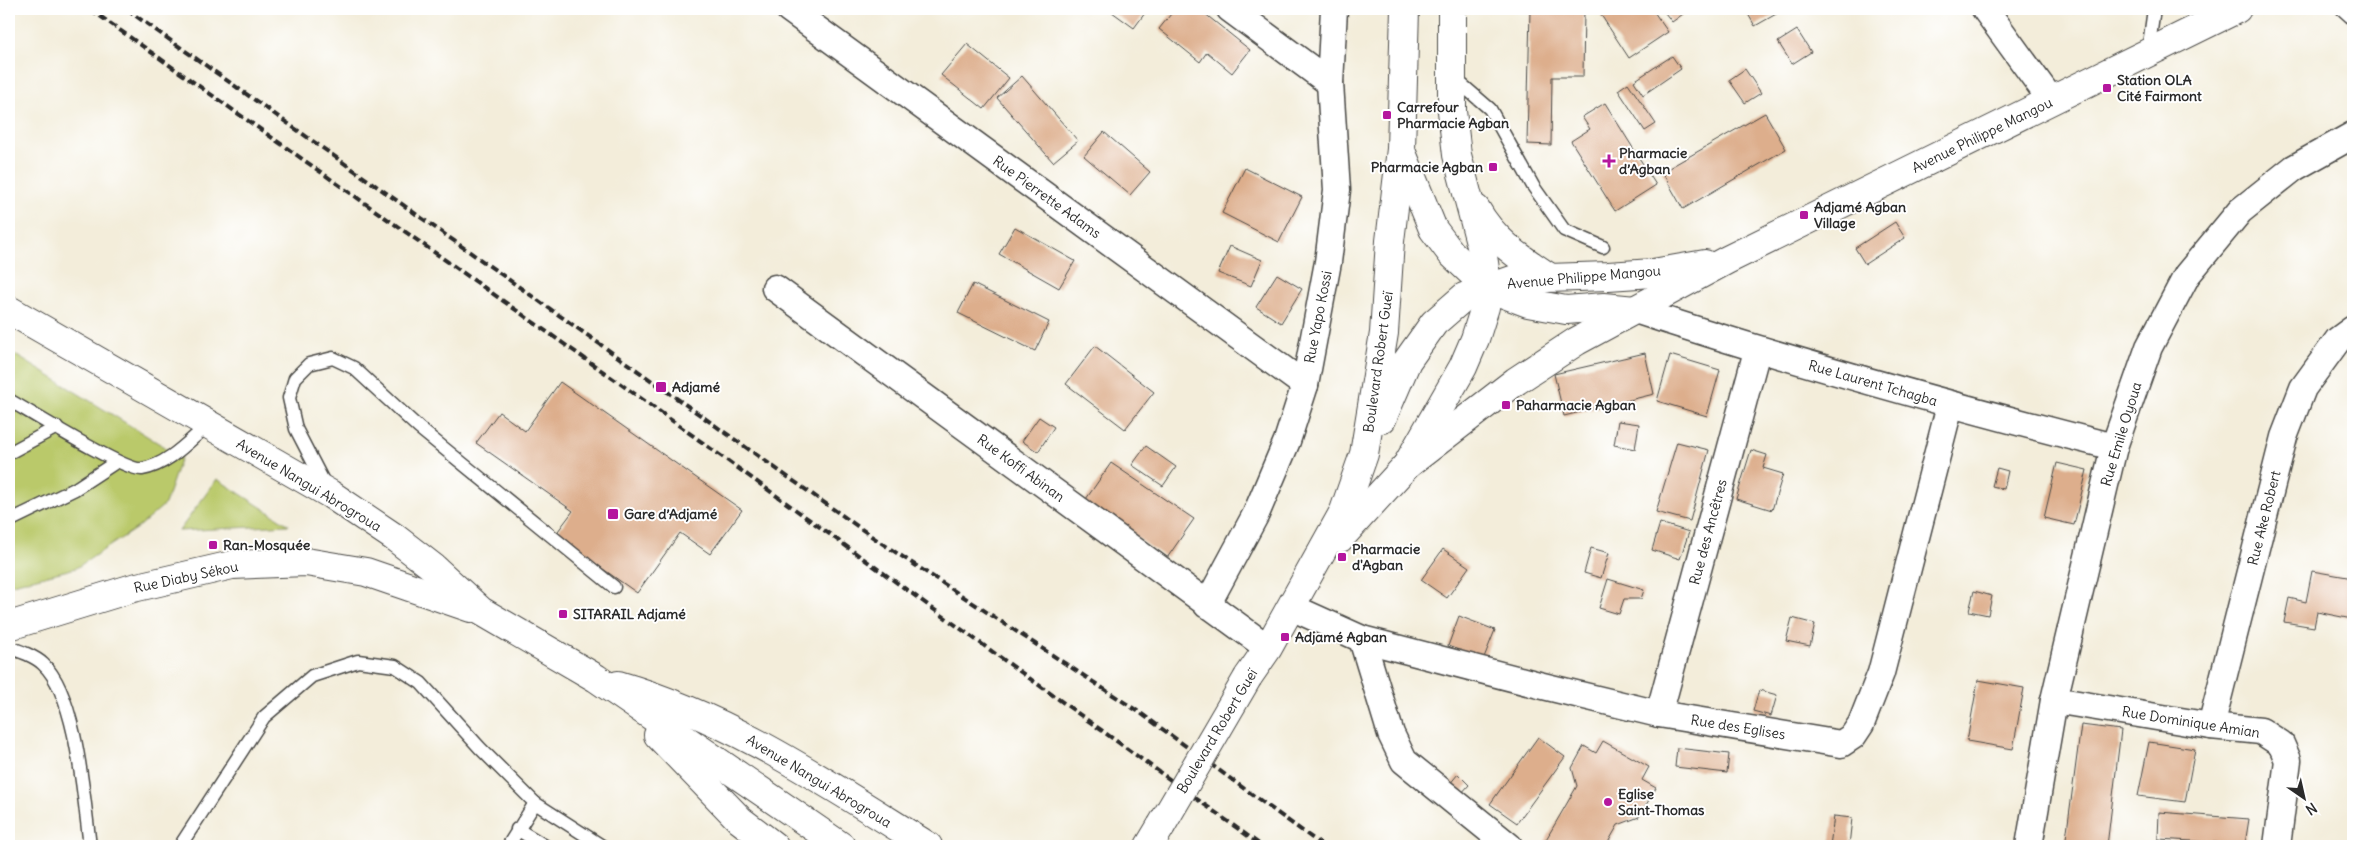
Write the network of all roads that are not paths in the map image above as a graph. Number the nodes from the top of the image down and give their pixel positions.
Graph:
1 (789, 9) edge
2 (1230, 9) edge
3 (1334, 9) edge
4 (1405, 9) edge
5 (1452, 9) edge
6 (1985, 9) edge
7 (2154, 9) edge
8 (2237, 9) edge
9 (2342, 9) edge
10 (2353, 19) edge
11 (2148, 52) junction
12 (1451, 76) junction
13 (1330, 83) junction
14 (2051, 100) junction
15 (2353, 134) edge
16 (1401, 149) junction
17 (1464, 188) junction
18 (1603, 247) dead end
19 (1727, 260) junction
20 (1549, 277) junction
21 (775, 288) dead end
22 (1488, 288) junction
23 (9, 310) edge
24 (1635, 310) junction
25 (2353, 329) edge
26 (1757, 350) junction
27 (1305, 385) junction
28 (9, 400) edge
29 (1950, 405) junction
30 (209, 424) junction
31 (57, 427) junction
32 (2114, 447) junction
33 (9, 453) edge
34 (1364, 454) junction
35 (116, 462) junction
36 (1407, 465) junction
37 (330, 494) junction
38 (9, 521) edge
39 (1315, 565) junction
40 (614, 587) dead end
41 (1207, 605) junction
42 (1291, 608) junction
43 (481, 612) junction
44 (9, 626) edge
45 (1362, 638) junction
46 (9, 648) edge
47 (1268, 648) junction
48 (596, 678) junction
49 (2054, 700) junction
50 (630, 704) junction
51 (1659, 714) junction
52 (2211, 726) junction
53 (535, 803) junction
54 (517, 829) junction
55 (1155, 836) edge
56 (90, 846) edge
57 (180, 846) edge
58 (508, 846) edge
59 (545, 846) edge
60 (602, 846) edge
61 (774, 846) edge
62 (841, 846) edge
63 (928, 846) edge
64 (1509, 846) edge
65 (2029, 846) edge
66 (2277, 846) edge

1 - 27 street, Rue Pierrette Adams
2 - 13 street
3 - 13 street, Rue Yapo Kossi
4 - 16 main road, Boulevard Robert Gueï
5 - 12 main road, Boulevard Robert Gueï
6 - 14 street
7 - 11 lane
8 - 11 main road, Avenue Philippe Mangou
9 - 10 lane
11 - 14 main road, Avenue Philippe Mangou
12 - 17 main road, Boulevard Robert Gueï
12 - 18 lane
13 - 27 street, Rue Yapo Kossi
14 - 19 main road, Avenue Philippe Mangou
15 - 32 street, Rue Emile Oyoua
16 - 22 main road, Boulevard Robert Gueï
16 - 34 main road, Boulevard Robert Gueï
17 - 20 main road
17 - 22 main road, Boulevard Robert Gueï
19 - 20 main road, Avenue Philippe Mangou
19 - 24 main road, Avenue Philippe Mangou
20 - 22 main road, Avenue Philippe Mangou
21 - 41 street, Rue Koffi Abinan
22 - 24 main road, Avenue Philippe Mangou
22 - 34 main road
22 - 36 main road, Boulevard Robert Gueï
23 - 30 main road, Avenue Nangui Abrogroua
24 - 26 street, Rue Laurent Tchagba
24 - 36 main road
25 - 52 street, Rue Ake Robert
26 - 29 street, Rue Laurent Tchagba
26 - 51 street, Rue des Ancêtres
27 - 41 street, Rue Yapo Kossi
28 - 31 lane
29 - 32 street, Rue Laurent Tchagba
29 - 51 street, Rue des Eglises
30 - 35 lane
30 - 37 main road, Avenue Nangui Abrogroua
31 - 33 lane
31 - 35 lane
32 - 49 street, Rue Emile Oyoua
34 - 39 main road, Boulevard Robert Gueï
35 - 38 lane
36 - 39 main road, Boulevard Robert Gueï
37 - 40 lane
37 - 43 main road, Avenue Nangui Abrogroua
39 - 42 main road, Boulevard Robert Gueï
41 - 47 street, Rue Koffi Abinan
42 - 45 street, Rue des Eglises
42 - 47 main road, Boulevard Robert Gueï
43 - 44 main road, Rue Diaby Sékou
43 - 48 main road, Avenue Nangui Abrogroua
45 - 51 street, Rue des Eglises
45 - 64 street
46 - 56 lane
47 - 55 main road, Boulevard Robert Gueï, bridge
48 - 50 main road, Avenue Nangui Abrogroua
48 - 63 main road, Avenue Nangui Abrogroua
49 - 52 street, Rue Dominique Amian
49 - 65 street, Rue Emile Oyoua
50 - 61 main road
50 - 62 main road, Avenue Nangui Abrogroua
52 - 66 street, Rue Dominique Amian
53 - 54 lane
53 - 57 lane
53 - 60 lane
54 - 58 lane
54 - 59 lane

